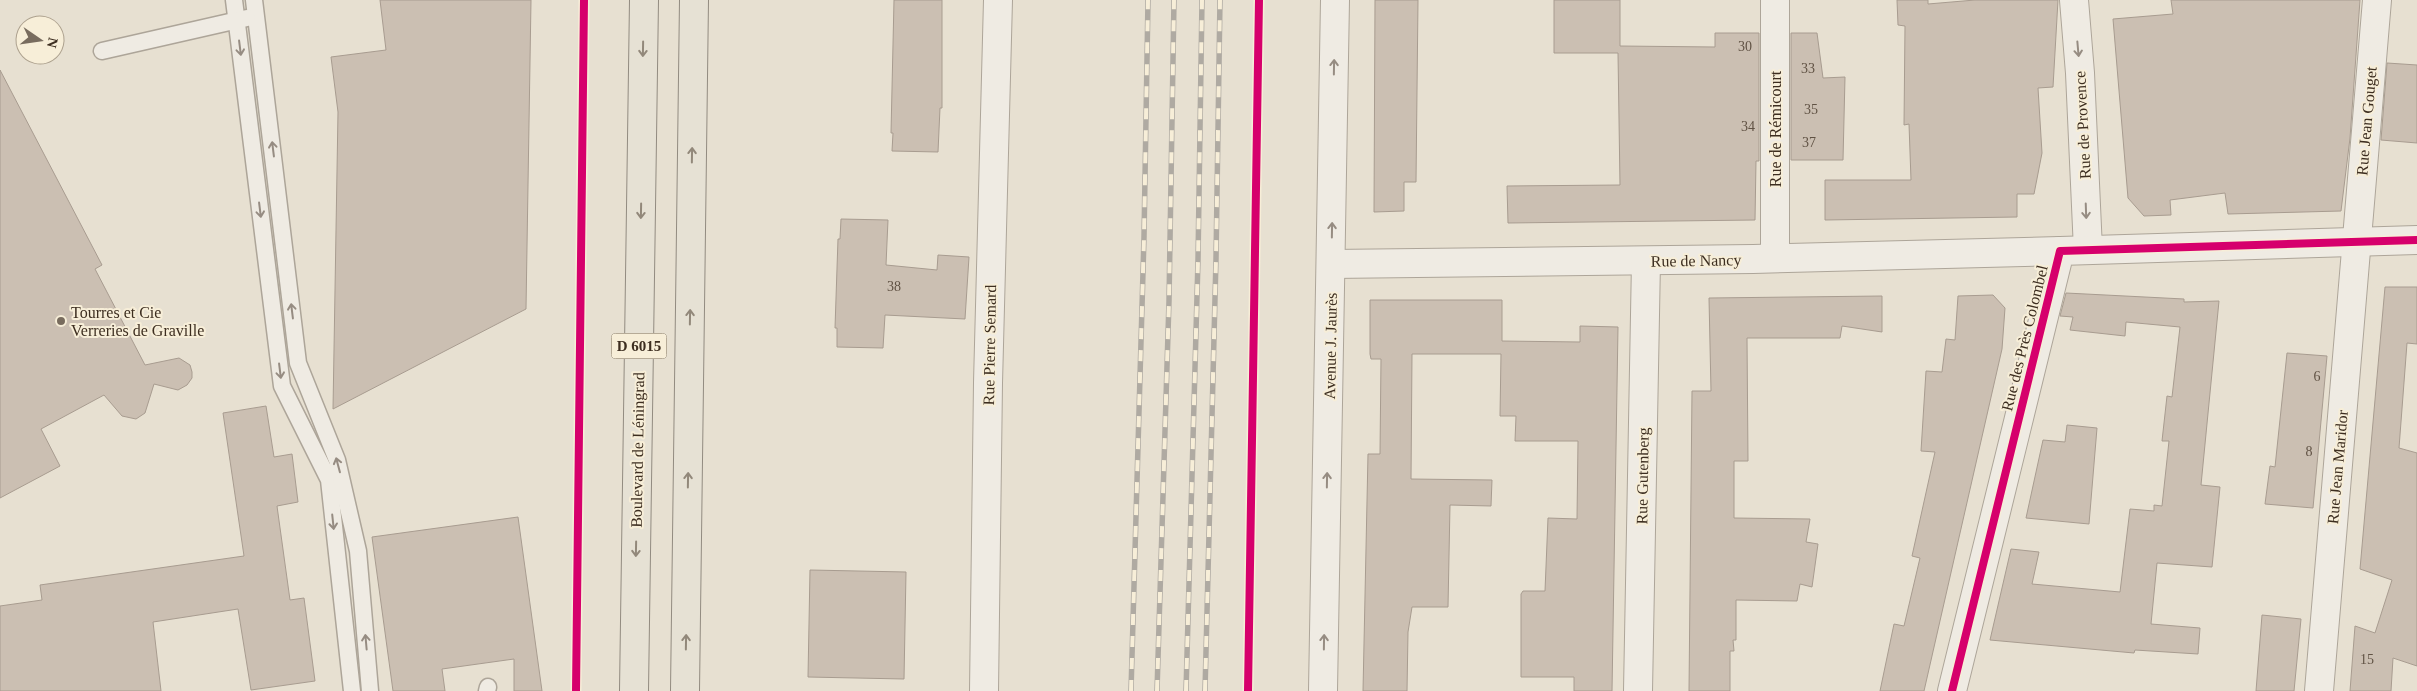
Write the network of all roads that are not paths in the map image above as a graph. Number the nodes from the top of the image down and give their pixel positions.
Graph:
1 (234, 0) edge
2 (644, 0) edge
3 (694, 0) edge
4 (998, 0) edge
5 (1335, 0) edge
6 (1775, 0) edge
7 (2074, 0) edge
8 (2377, 0) edge
9 (256, 8) edge
10 (237, 20) junction
11 (102, 51) dead end
12 (2417, 240) edge
13 (2355, 243) junction
14 (2088, 250) junction
15 (2060, 251) junction
16 (1775, 258) junction
17 (1646, 261) junction
18 (1331, 264) junction
19 (352, 691) edge
20 (370, 691) edge
21 (634, 691) edge
22 (685, 691) edge
23 (984, 691) edge
24 (1324, 691) edge
25 (1638, 691) edge
26 (1952, 691) edge
27 (2319, 691) edge

1 - 10 lane
2 -> 21 main road, Boulevard de Léningrad / D 6015
22 -> 3 main road, D 6015
4 - 23 street, Rue Pierre Semard
18 -> 5 street, Avenue J. Jaurès
6 - 16 street, Rue de Rémicourt
7 -> 14 street, Rue de Provence
8 - 13 street, Rue Jean Gouget
9 - 10 lane
20 -> 9 lane
10 - 11 lane
10 -> 19 lane
12 - 13 street, Rue des Près Colombel
13 - 14 street, Rue des Près Colombel
13 - 27 street, Rue Jean Maridor
14 - 15 street, Rue des Près Colombel
15 - 16 street, Rue de Nancy
15 - 26 street, Rue des Près Colombel
16 - 17 street, Rue de Nancy
17 - 18 street, Rue de Nancy
17 - 25 street, Rue Gutenberg
24 -> 18 street, Avenue J. Jaurès

